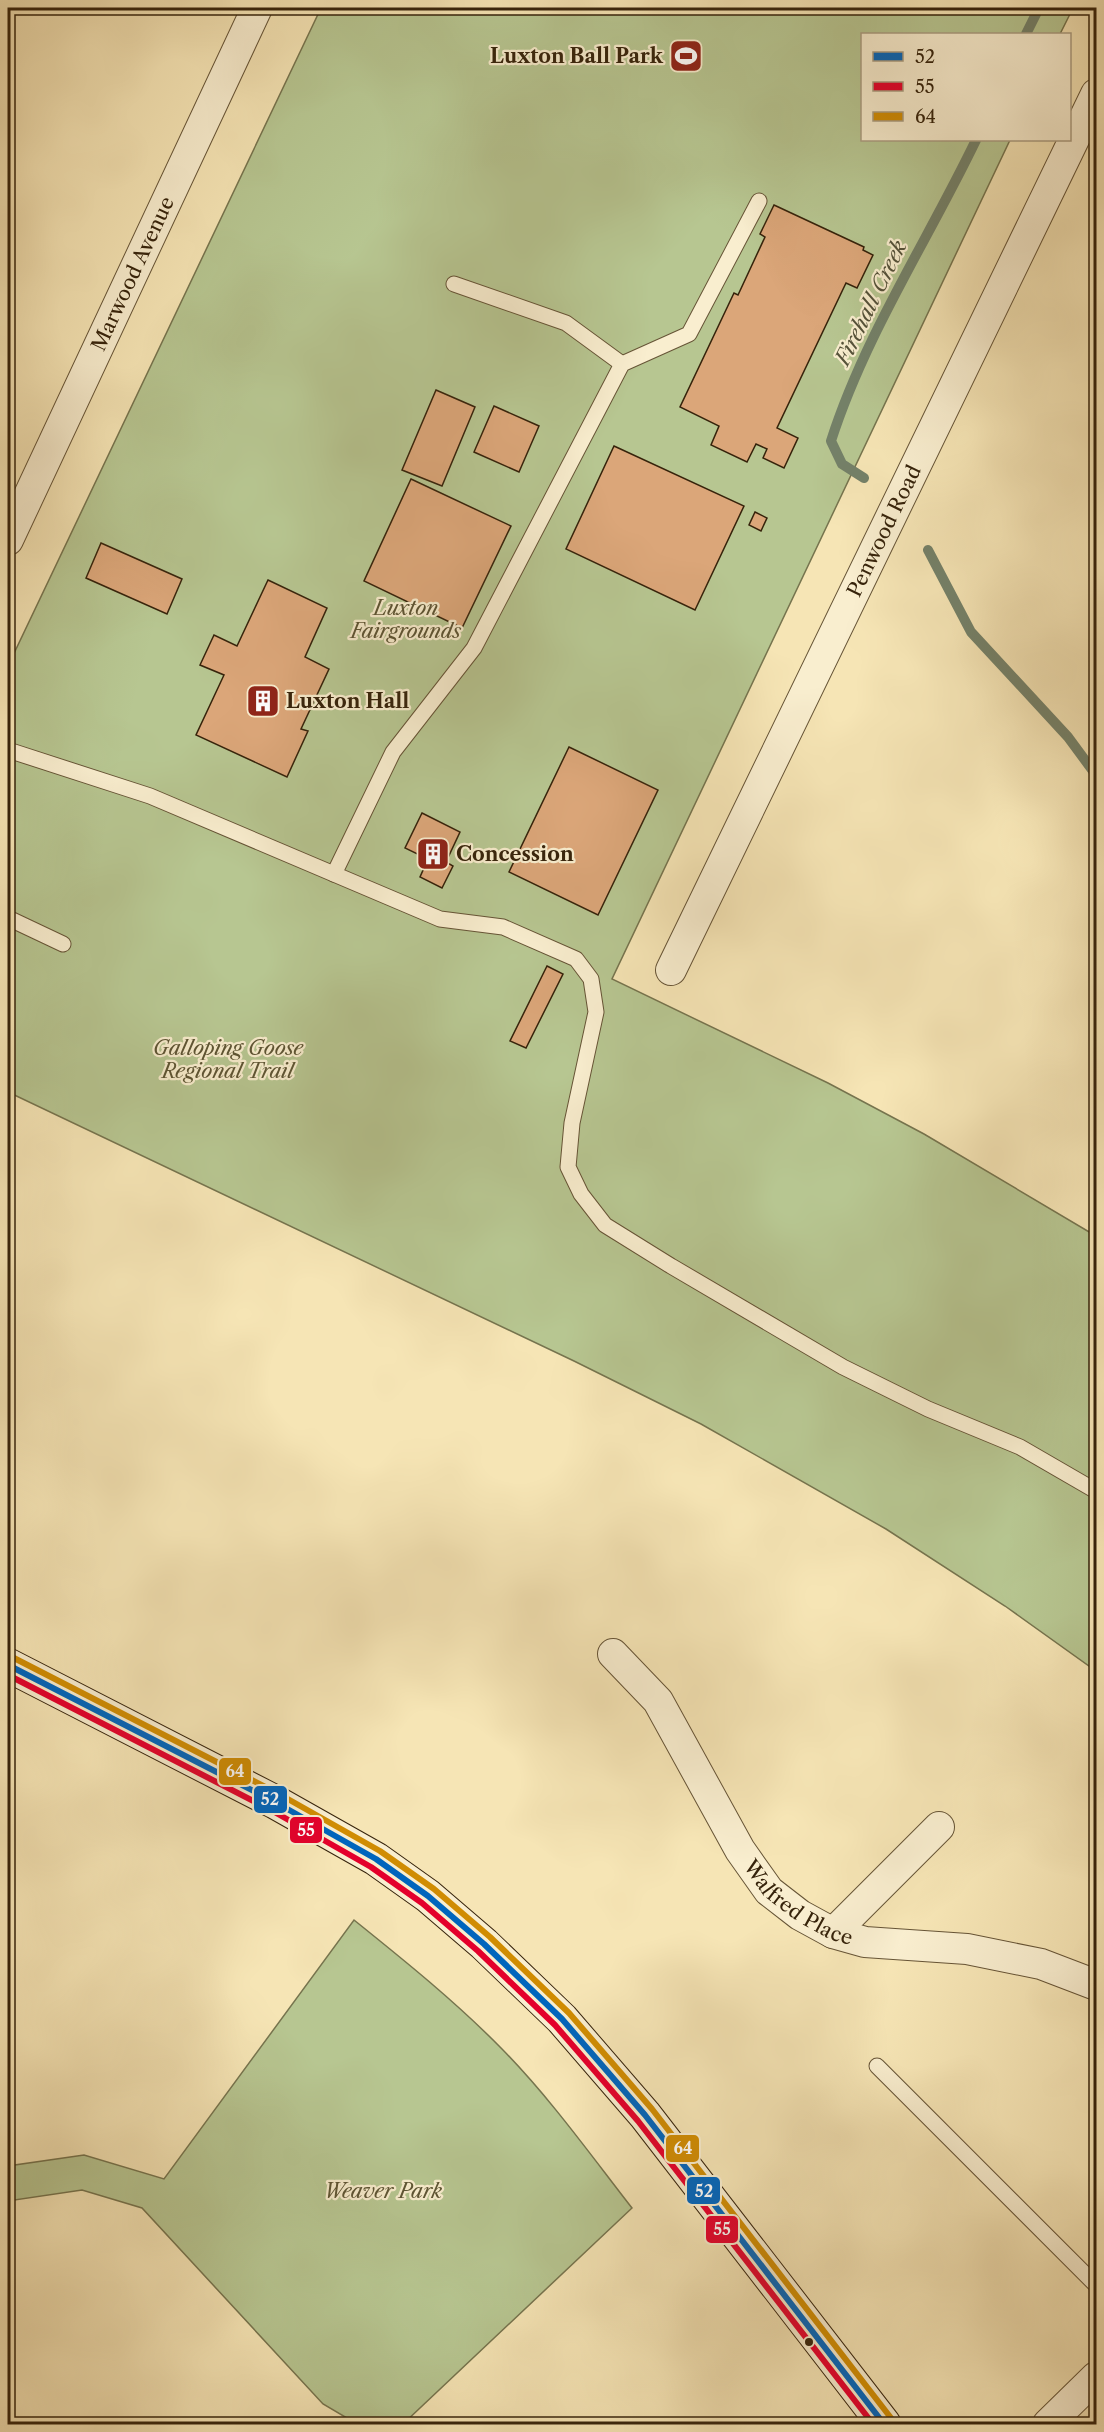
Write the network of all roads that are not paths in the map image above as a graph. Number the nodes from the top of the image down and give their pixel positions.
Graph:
1 (257, 8) edge
2 (1096, 94) edge
3 (759, 201) dead end
4 (454, 284) dead end
5 (622, 364) junction
6 (8, 540) edge
7 (8, 750) edge
8 (334, 874) junction
9 (8, 918) edge
10 (63, 944) dead end
11 (671, 970) dead end
12 (1096, 1491) edge
13 (613, 1654) dead end
14 (8, 1665) edge
15 (939, 1827) dead end
16 (833, 1933) junction
17 (1096, 1985) edge
18 (877, 2066) dead end
19 (1096, 2285) edge
20 (1096, 2377) edge
21 (884, 2424) edge
22 (1048, 2424) edge

1 - 6 street, Marwood Avenue
2 - 11 street, Penwood Road
3 - 5 lane
4 - 5 lane
5 - 8 lane
7 - 8 lane
8 - 12 lane
9 - 10 lane
13 - 16 street, Walfred Place
14 - 21 main road
15 - 16 street
16 - 17 street, Walfred Place
18 - 19 lane
20 - 22 street

